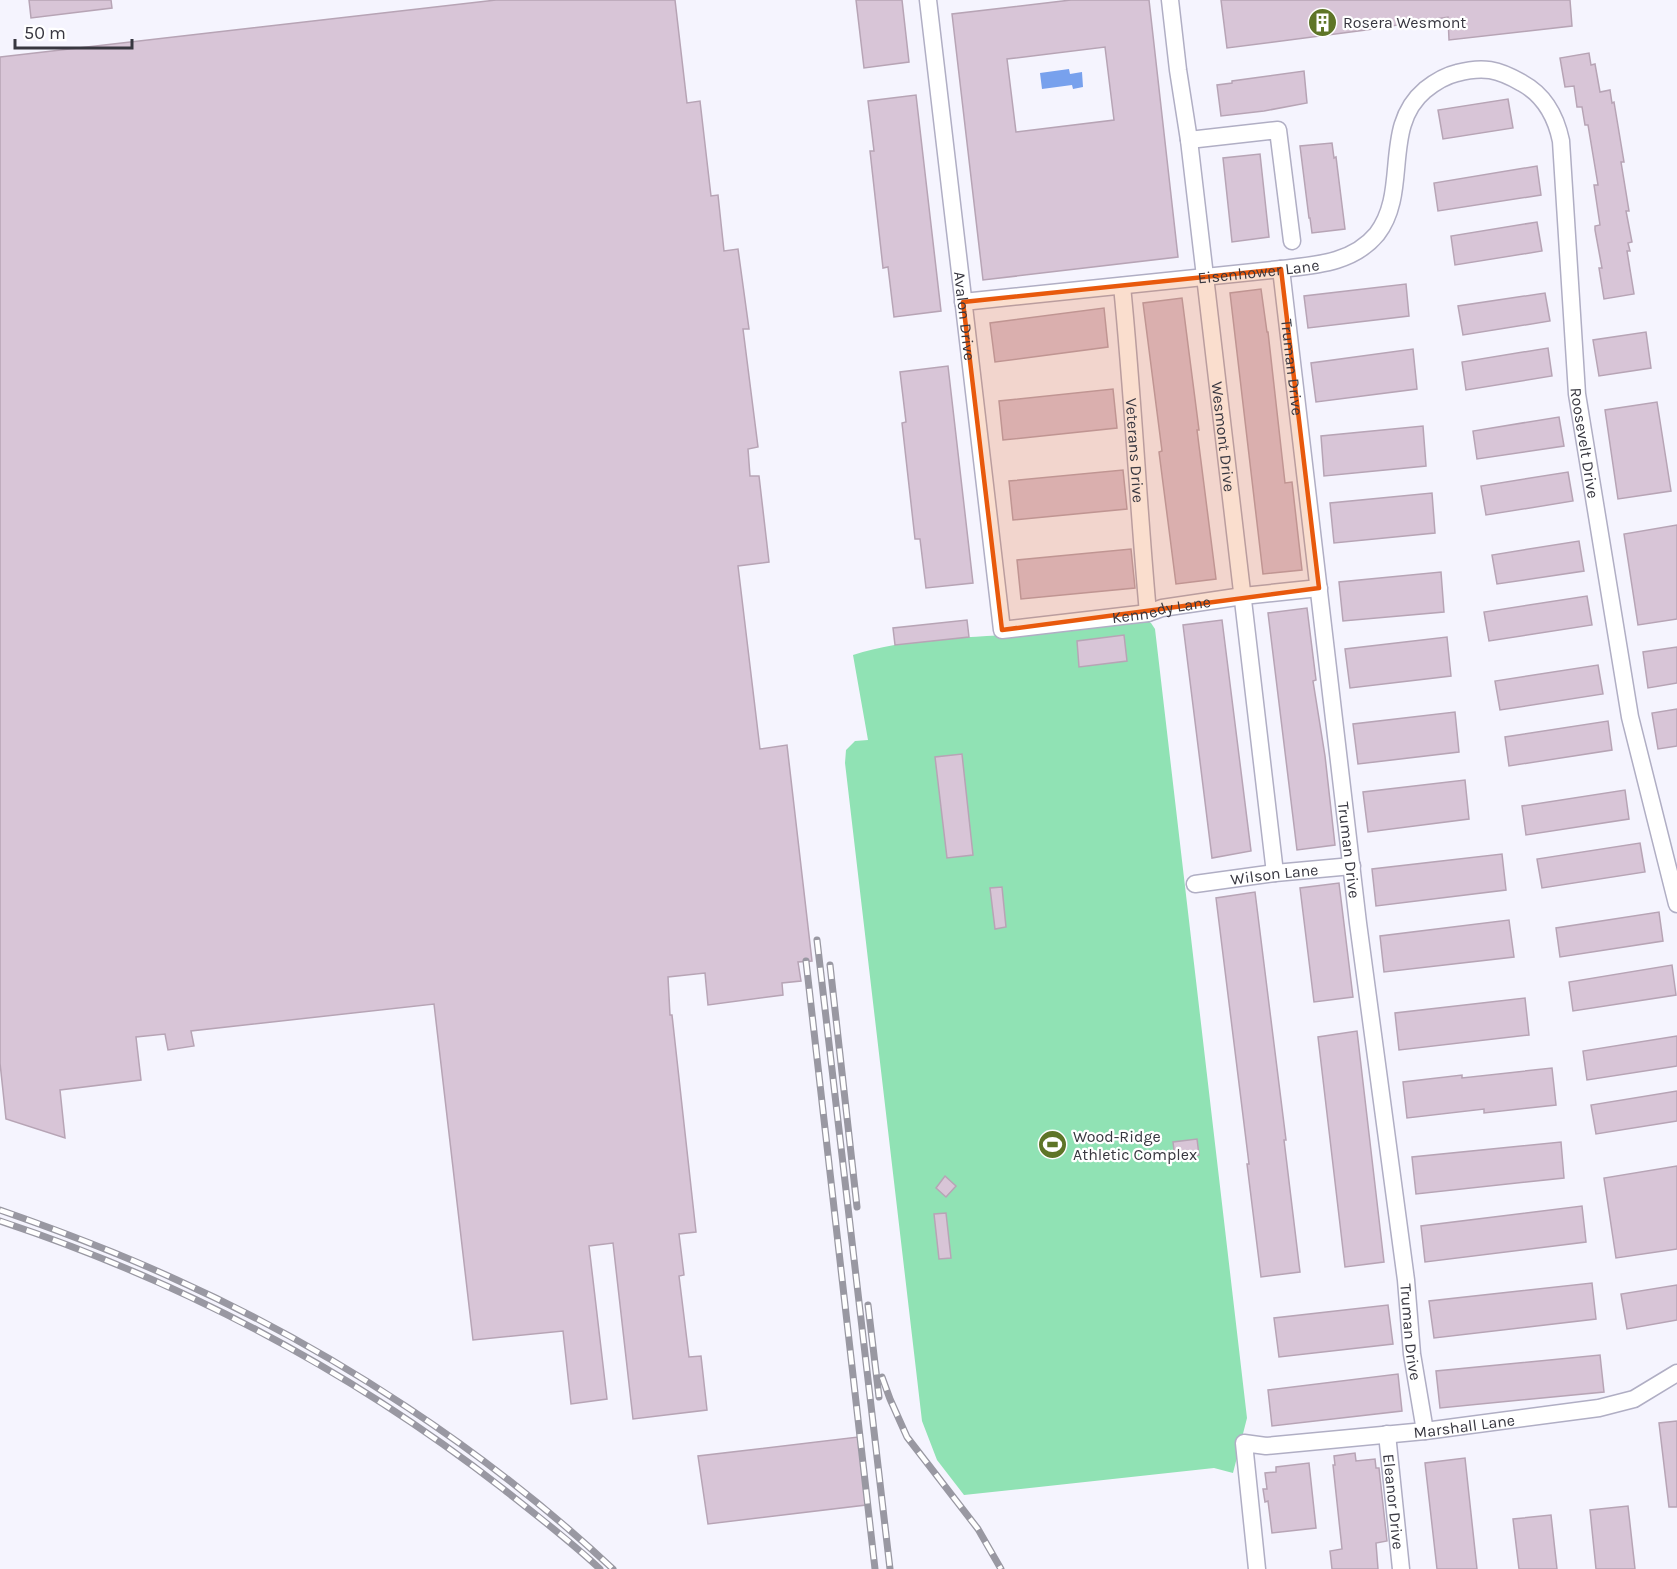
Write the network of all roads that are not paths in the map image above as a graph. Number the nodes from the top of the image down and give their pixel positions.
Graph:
1 (928, 0) edge
2 (1170, 0) edge
3 (1434, 82) joint
4 (1189, 140) junction
5 (1292, 241) dead end
6 (1281, 269) junction
7 (1205, 276) junction
8 (1122, 286) junction
9 (963, 302) junction
10 (1319, 588) junction
11 (1243, 596) junction
12 (1148, 613) junction
13 (1002, 630) joint
14 (1352, 866) junction
15 (1275, 873) junction
16 (1195, 884) dead end
17 (1677, 904) edge
18 (1677, 1373) edge
19 (1425, 1431) junction
20 (1387, 1434) junction
21 (1257, 1569) edge
22 (1401, 1569) edge

1 - 9 street, Avalon Drive
2 - 4 street, Wesmont Drive
3 - 6 street, Eisenhower Lane
3 - 17 street, Roosevelt Drive
4 - 5 street
4 - 7 street, Wesmont Drive
6 - 7 street, Eisenhower Lane
6 - 10 street, Truman Drive
7 - 8 street, Eisenhower Lane
7 - 11 street, Wesmont Drive
8 - 9 street, Eisenhower Lane
8 - 12 street, Veterans Drive
9 - 13 street, Avalon Drive
10 - 11 street, Kennedy Lane
10 - 14 street, Truman Drive
11 - 12 street, Kennedy Lane
11 - 15 street, Wesmont Drive
12 - 13 street, Kennedy Lane
14 - 15 street, Wilson Lane
14 - 19 street, Truman Drive
15 - 16 street, Wilson Lane
18 - 19 street, Marshall Lane
19 - 20 street, Marshall Lane
20 - 21 street, Marshall Lane
20 - 22 street, Eleanor Drive

